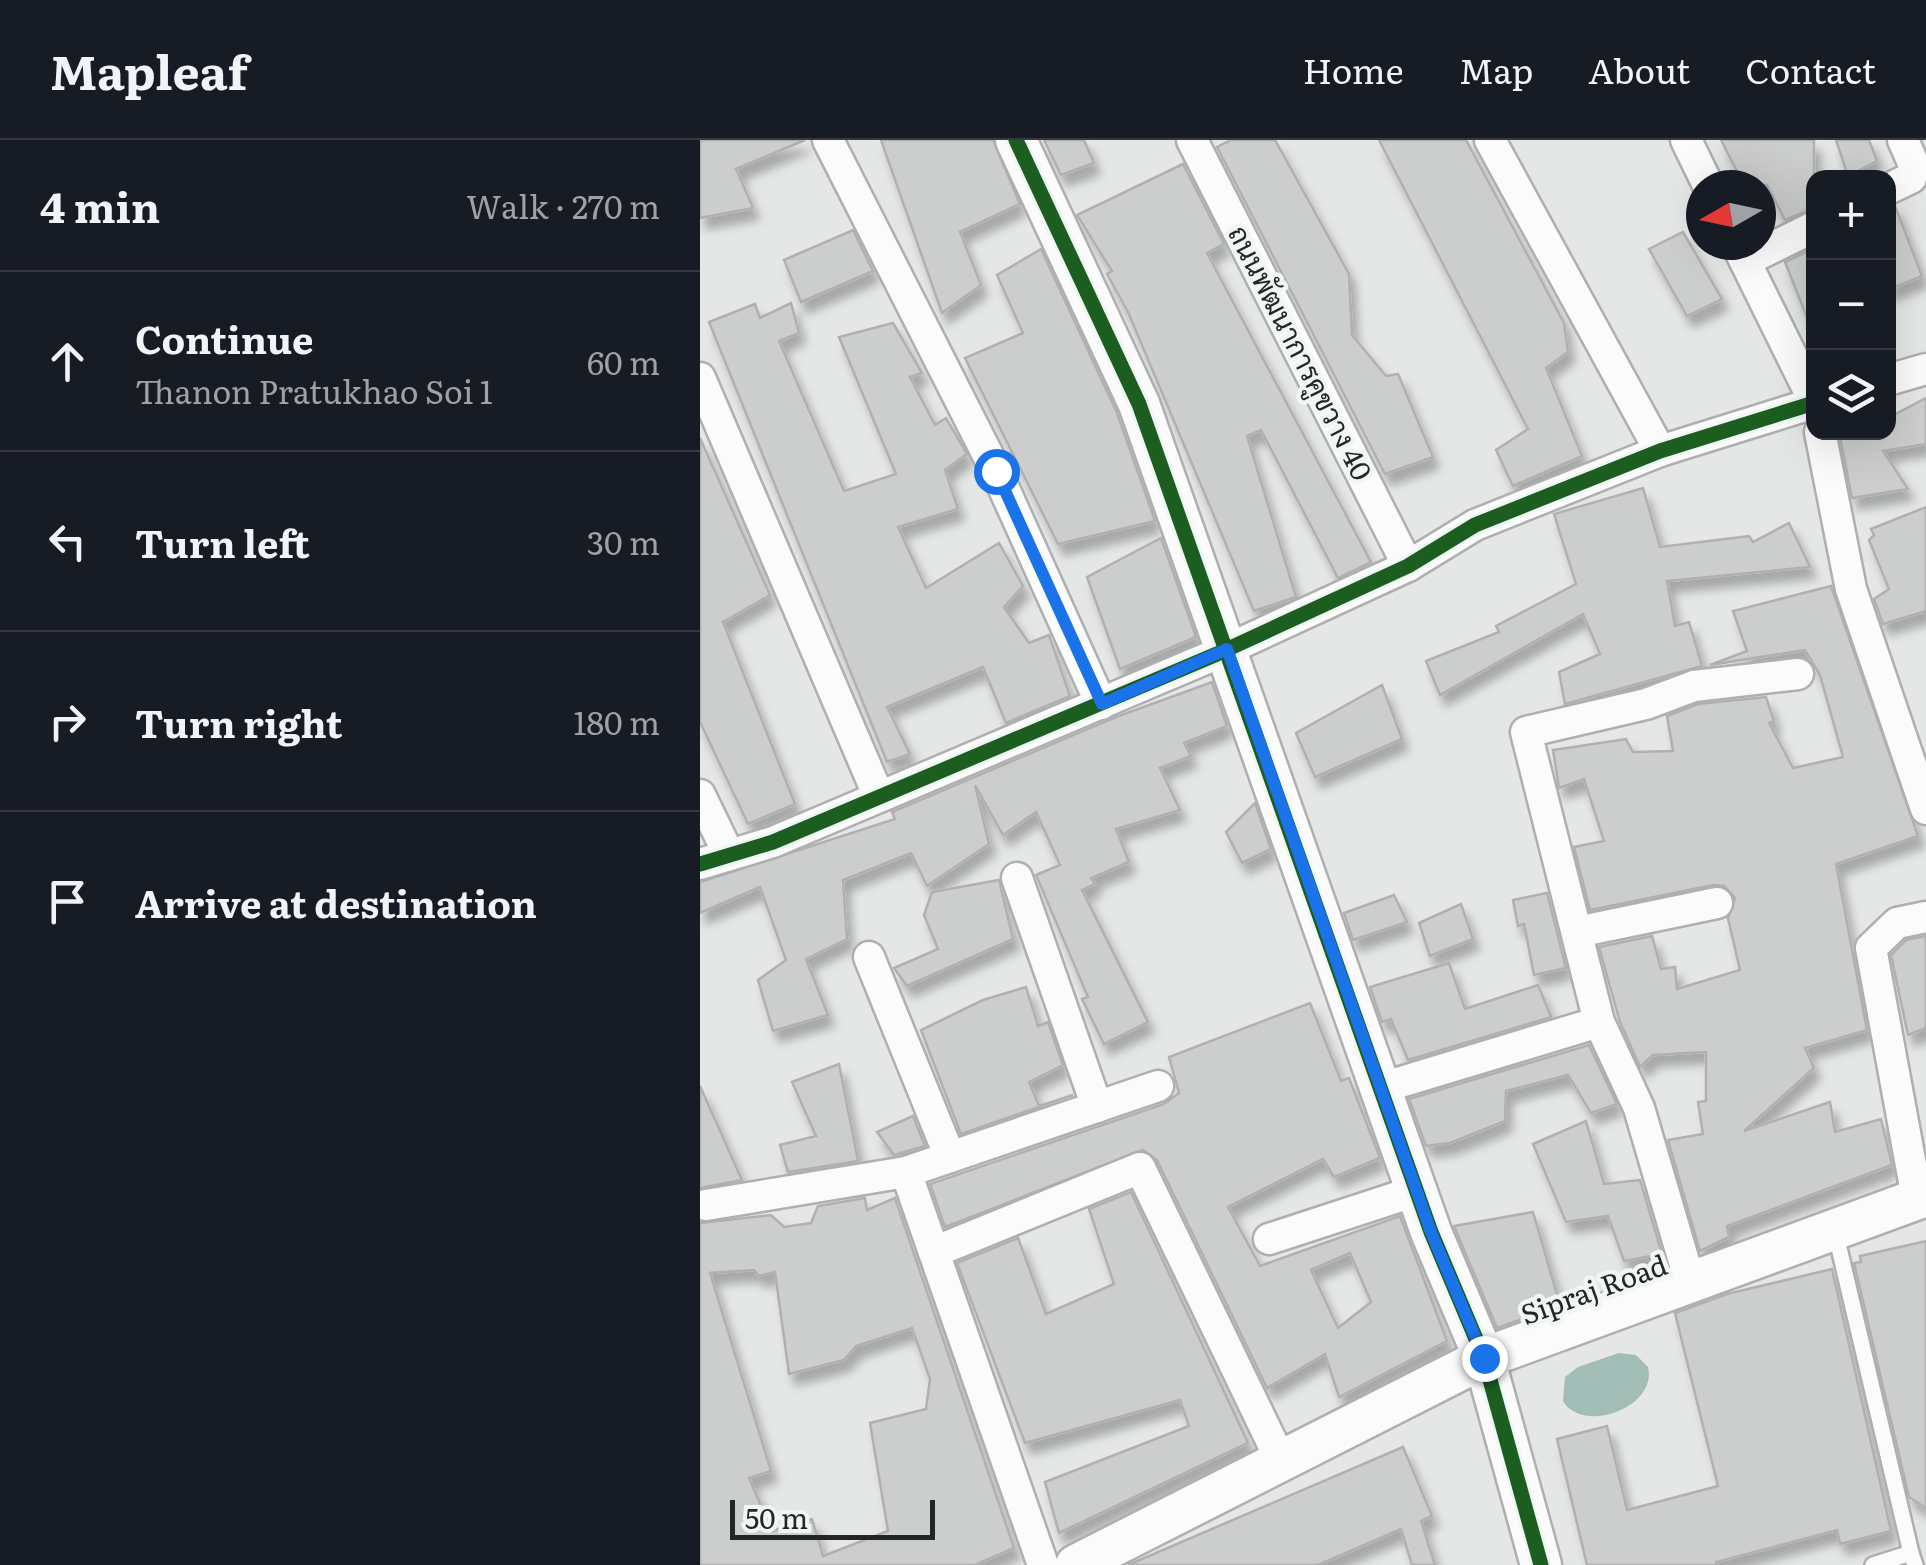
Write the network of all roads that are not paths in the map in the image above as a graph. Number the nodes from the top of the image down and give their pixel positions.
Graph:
1 (828, 140) edge
2 (1016, 140) edge
3 (1192, 140) edge
4 (1490, 140) edge
5 (1686, 140) edge
6 (1903, 140) edge
7 (1701, 170) edge
8 (1896, 185) edge
9 (1806, 230) edge
10 (1776, 241) edge
11 (1744, 260) edge
12 (1926, 369) edge
13 (700, 378) edge
14 (1896, 378) edge
15 (1806, 386) edge
16 (1806, 405) edge
17 (1822, 440) edge
18 (1660, 451) junction
19 (1408, 566) junction
20 (1227, 649) junction
21 (1798, 674) dead end
22 (1102, 704) junction
23 (1923, 789) edge
24 (700, 795) edge
25 (879, 797) junction
26 (714, 860) edge
27 (1016, 878) dead end
28 (1717, 903) dead end
29 (1926, 918) edge
30 (1577, 932) junction
31 (869, 957) dead end
32 (1599, 1022) junction
33 (1158, 1086) dead end
34 (1381, 1088) junction
35 (1097, 1107) junction
36 (950, 1156) junction
37 (906, 1172) junction
38 (1416, 1192) junction
39 (1921, 1197) edge
40 (706, 1205) dead end
41 (1834, 1228) junction
42 (1269, 1239) dead end
43 (934, 1252) junction
44 (1690, 1282) junction
45 (1484, 1358) junction
46 (1281, 1461) junction
47 (1913, 1559) edge
48 (1043, 1565) edge
49 (1076, 1565) edge
50 (1540, 1565) edge
51 (1873, 1565) edge

1 - 22 street
2 - 20 street
3 - 19 street, ถนนพัฒนาการคูขวาง 40
4 - 18 street
5 - 7 street
6 - 8 street
9 - 10 street
11 - 15 street
12 - 14 street
13 - 25 street
16 - 18 street
17 - 23 street
18 - 19 street
19 - 20 street
20 - 22 street
20 - 34 street
21 - 30 street
22 - 25 street
24 - 26 street
25 - 26 street
27 - 35 street
28 - 30 street
29 - 39 street
30 - 32 street
31 - 36 street
32 - 34 street
32 - 44 street
33 - 35 street
34 - 38 street
35 - 36 street
36 - 37 street
37 - 40 street
37 - 43 street
38 - 42 street
38 - 45 street
39 - 41 street, Sipraj Road
41 - 44 street, Sipraj Road
41 - 47 lane
43 - 46 street
43 - 48 street
44 - 45 street, Sipraj Road
45 - 46 street, Sipraj Road
45 - 50 street
46 - 49 street, Sipraj Road
47 - 51 lane

